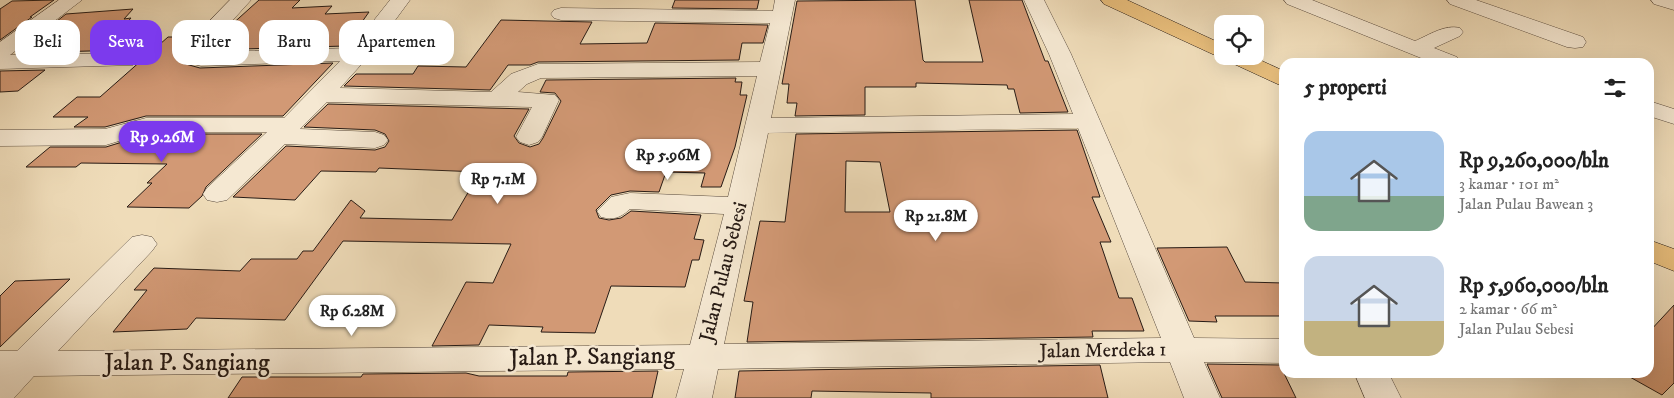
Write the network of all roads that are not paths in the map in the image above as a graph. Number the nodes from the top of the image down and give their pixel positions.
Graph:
1 (72, 0) edge
2 (241, 0) edge
3 (400, 0) edge
4 (1034, 0) edge
5 (1111, 0) edge
6 (1294, 0) edge
7 (1457, 0) edge
8 (1661, 0) edge
9 (1674, 4) edge
10 (784, 8) edge
11 (561, 14) dead end
12 (45, 20) edge
13 (386, 20) edge
14 (1453, 32) dead end
15 (0, 33) edge
16 (15, 33) edge
17 (15, 41) edge
18 (1575, 42) dead end
19 (1214, 48) edge
20 (1415, 49) junction
21 (0, 52) edge
22 (339, 55) edge
23 (1439, 58) edge
24 (90, 61) edge
25 (0, 62) edge
26 (347, 65) edge
27 (1252, 65) edge
28 (771, 69) junction
29 (1279, 78) edge
30 (318, 95) junction
31 (497, 99) junction
32 (1654, 110) edge
33 (1674, 117) edge
34 (1088, 121) junction
35 (758, 126) junction
36 (283, 131) junction
37 (529, 137) dead end
38 (0, 138) edge
39 (375, 140) dead end
40 (217, 194) dead end
41 (740, 206) junction
42 (611, 211) dead end
43 (142, 244) dead end
44 (1654, 251) edge
45 (1674, 261) edge
46 (1182, 350) junction
47 (1279, 351) edge
48 (704, 355) junction
49 (13, 364) edge
50 (1373, 378) edge
51 (0, 390) edge
52 (694, 398) edge
53 (1202, 398) edge
54 (1383, 398) edge

1 - 12 street
2 - 22 street
3 - 13 street
4 - 34 street, Jalan Merdeka 1
5 - 19 main road
6 - 20 street
7 - 18 street
8 - 9 street
10 - 11 street
10 - 28 street, Jalan Pulau Sebesi
14 - 20 street
15 - 16 street
17 - 21 street
20 - 23 street
24 - 25 street
26 - 30 street
27 - 29 main road
28 - 31 street
28 - 35 street, Jalan Pulau Sebesi
30 - 31 street
30 - 36 street
31 - 37 street
32 - 33 street
34 - 35 street
34 - 46 street, Jalan Merdeka 1
35 - 41 street, Jalan Pulau Sebesi
36 - 38 street
36 - 39 street
36 - 40 street
41 - 42 street
41 - 48 street, Jalan Pulau Sebesi
43 - 49 street
44 - 45 main road
46 - 47 street
46 - 48 street, Jalan Merdeka 1
46 - 53 street
48 - 49 street, Jalan P. Sangiang
48 - 52 street, Jalan Pulau Sebesi
49 - 51 street
50 - 54 street

